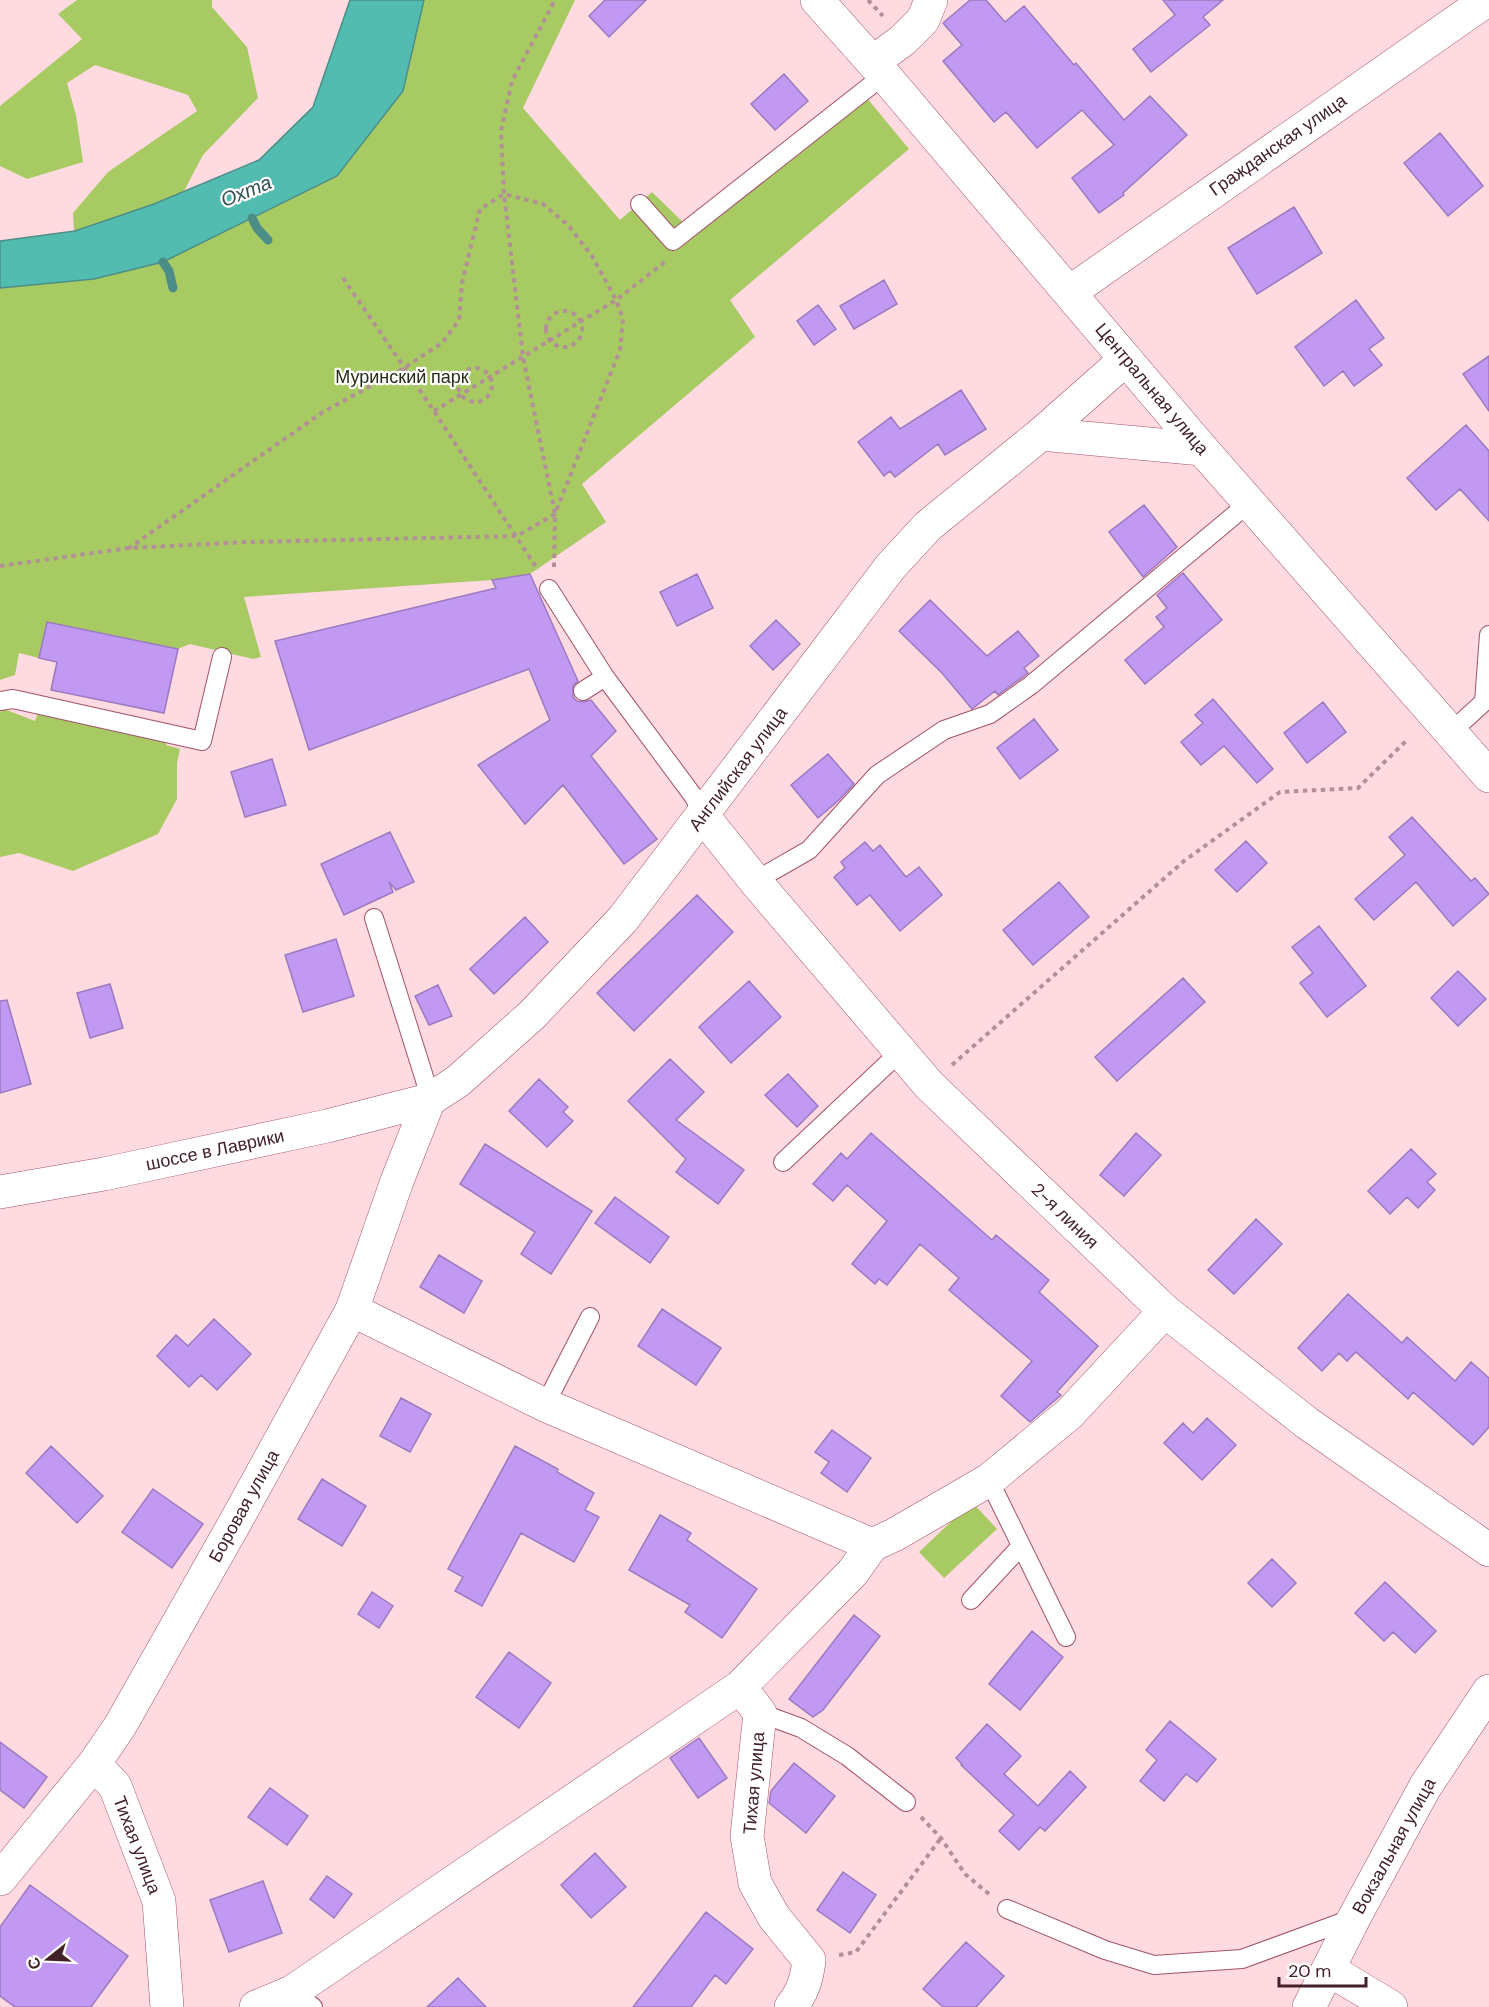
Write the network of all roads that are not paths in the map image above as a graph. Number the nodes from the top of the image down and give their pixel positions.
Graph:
1 (817, 0) edge
2 (931, 0) edge
3 (1487, 0) edge
4 (879, 68) junction
5 (640, 204) dead end
6 (1070, 292) junction
7 (1126, 359) junction
8 (1041, 434) junction
9 (1202, 449) junction
10 (1250, 502) junction
11 (549, 589) road end
12 (1489, 635) edge
13 (222, 657) dead end
14 (605, 677) junction
15 (583, 690) dead end
16 (0, 702) edge
17 (1451, 732) junction
18 (1489, 776) edge
19 (703, 816) junction
20 (755, 881) junction
21 (374, 918) dead end
22 (901, 1051) junction
23 (429, 1100) junction
24 (783, 1162) dead end
25 (0, 1192) edge
26 (352, 1310) junction
27 (1165, 1311) junction
28 (590, 1317) dead end
29 (545, 1405) junction
30 (988, 1480) junction
31 (872, 1545) junction
32 (1021, 1546) junction
33 (1489, 1550) edge
34 (971, 1600) dead end
35 (1066, 1637) dead end
36 (740, 1687) junction
37 (1489, 1691) edge
38 (760, 1713) junction
39 (94, 1764) junction
40 (906, 1802) road end
41 (0, 1879) edge
42 (1007, 1909) road end
43 (1354, 1918) junction
44 (1328, 1969) junction
45 (302, 1999) edge
46 (167, 2007) edge
47 (256, 2007) edge
48 (791, 2007) edge
49 (1309, 2007) edge
50 (1391, 2007) edge

1 - 4 street, Центральная улица
2 - 4 street
3 - 6 street, Гражданская улица
4 - 5 lane
4 - 6 street, Центральная улица
6 - 7 street, Центральная улица
7 - 8 street, Английская улица
7 - 9 street, Центральная улица
8 - 9 street
8 - 19 street, Английская улица
9 - 10 street, Центральная улица
10 - 17 street, Центральная улица
10 - 20 lane
11 - 14 lane
12 - 17 lane
13 - 16 lane
14 - 15 lane
14 - 19 lane
17 - 18 street, Центральная улица
19 - 20 street, 2-я линия
19 - 23 street, Английская улица
20 - 22 street, 2-я линия
21 - 23 lane
22 - 24 lane
22 - 27 street, 2-я линия
23 - 25 street, шоссе в Лаврики
23 - 26 street, Боровая улица
26 - 29 street
26 - 39 street, Боровая улица
27 - 30 street
27 - 33 street, 2-я линия
28 - 29 lane
29 - 31 street
30 - 31 street
30 - 32 lane
31 - 36 street
32 - 34 lane
32 - 35 lane
36 - 38 street, Тихая улица
36 - 45 street
37 - 43 street, Вокзальная улица
38 - 40 lane
38 - 48 street, Тихая улица
39 - 41 street, Боровая улица
39 - 46 street, Тихая улица
42 - 43 lane
43 - 44 street, Вокзальная улица
44 - 49 street, Вокзальная улица
44 - 50 street
45 - 47 street

